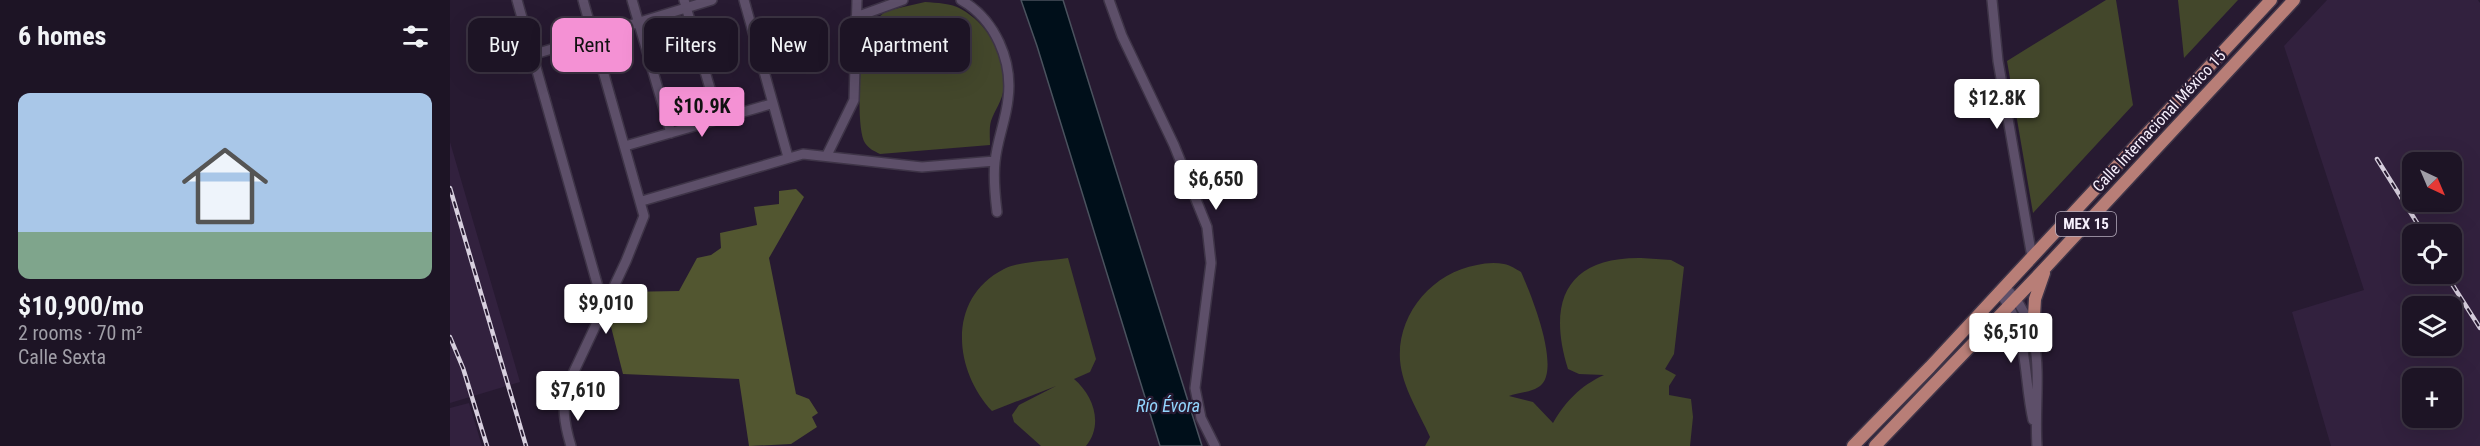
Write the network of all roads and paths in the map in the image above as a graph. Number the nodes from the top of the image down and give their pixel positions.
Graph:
1 (517, 0) edge
2 (583, 0) edge
3 (632, 0) edge
4 (712, 0) edge
5 (744, 0) edge
6 (857, 0) edge
7 (903, 0) edge
8 (961, 0) edge
9 (1109, 0) edge
10 (1992, 0) edge
11 (2271, 0) edge
12 (2294, 0) edge
13 (685, 4) edge
14 (856, 17) junction
15 (522, 18) edge
16 (588, 18) edge
17 (639, 22) junction
18 (632, 24) edge
19 (537, 72) edge
20 (603, 72) edge
21 (771, 104) junction
22 (719, 119) junction
23 (671, 133) junction
24 (625, 146) junction
25 (827, 156) junction
26 (788, 157) junction
27 (995, 161) junction
28 (642, 201) junction
29 (997, 212) dead end
30 (2032, 256) junction
31 (2046, 267) junction
32 (2001, 289) junction
33 (2013, 302) junction
34 (604, 308) junction
35 (2033, 333) junction
36 (2021, 339) junction
37 (1972, 344) junction
38 (2036, 428) junction
39 (571, 446) edge
40 (1215, 446) edge
41 (1853, 446) edge
42 (1875, 446) edge
43 (2037, 446) edge

1 - 15 street
2 - 16 street
3 - 17 street
4 - 13 street
5 - 21 street
6 - 14 street
7 - 14 street
8 - 27 street
9 - 40 street
10 - 30 street
11 - 30 main road, Calle Internacional México 15 / MEX 15
12 - 31 main road, Calle Internacional México 15 / MEX 15
13 - 17 street
13 - 22 street
14 - 25 street
17 - 18 street
17 - 23 street
19 - 34 street
20 - 24 street
21 - 22 street
21 - 26 street
22 - 23 street
23 - 24 street
24 - 28 street
25 - 26 street
25 - 27 street
26 - 28 street
27 - 29 street
28 - 34 street
30 - 32 main road, Calle Internacional México 15 / MEX 15
31 - 33 main road, Calle Internacional México 15 / MEX 15
31 - 35 main road
32 - 33 street
32 - 41 main road, Calle Internacional México 15 / MEX 15
33 - 35 street
33 - 36 street
33 - 37 main road, Calle Internacional México 15 / MEX 15
34 - 39 street
35 - 38 street
36 - 37 main road
36 - 38 street
37 - 42 main road, Calle Internacional México 15 / MEX 15
38 - 43 street

